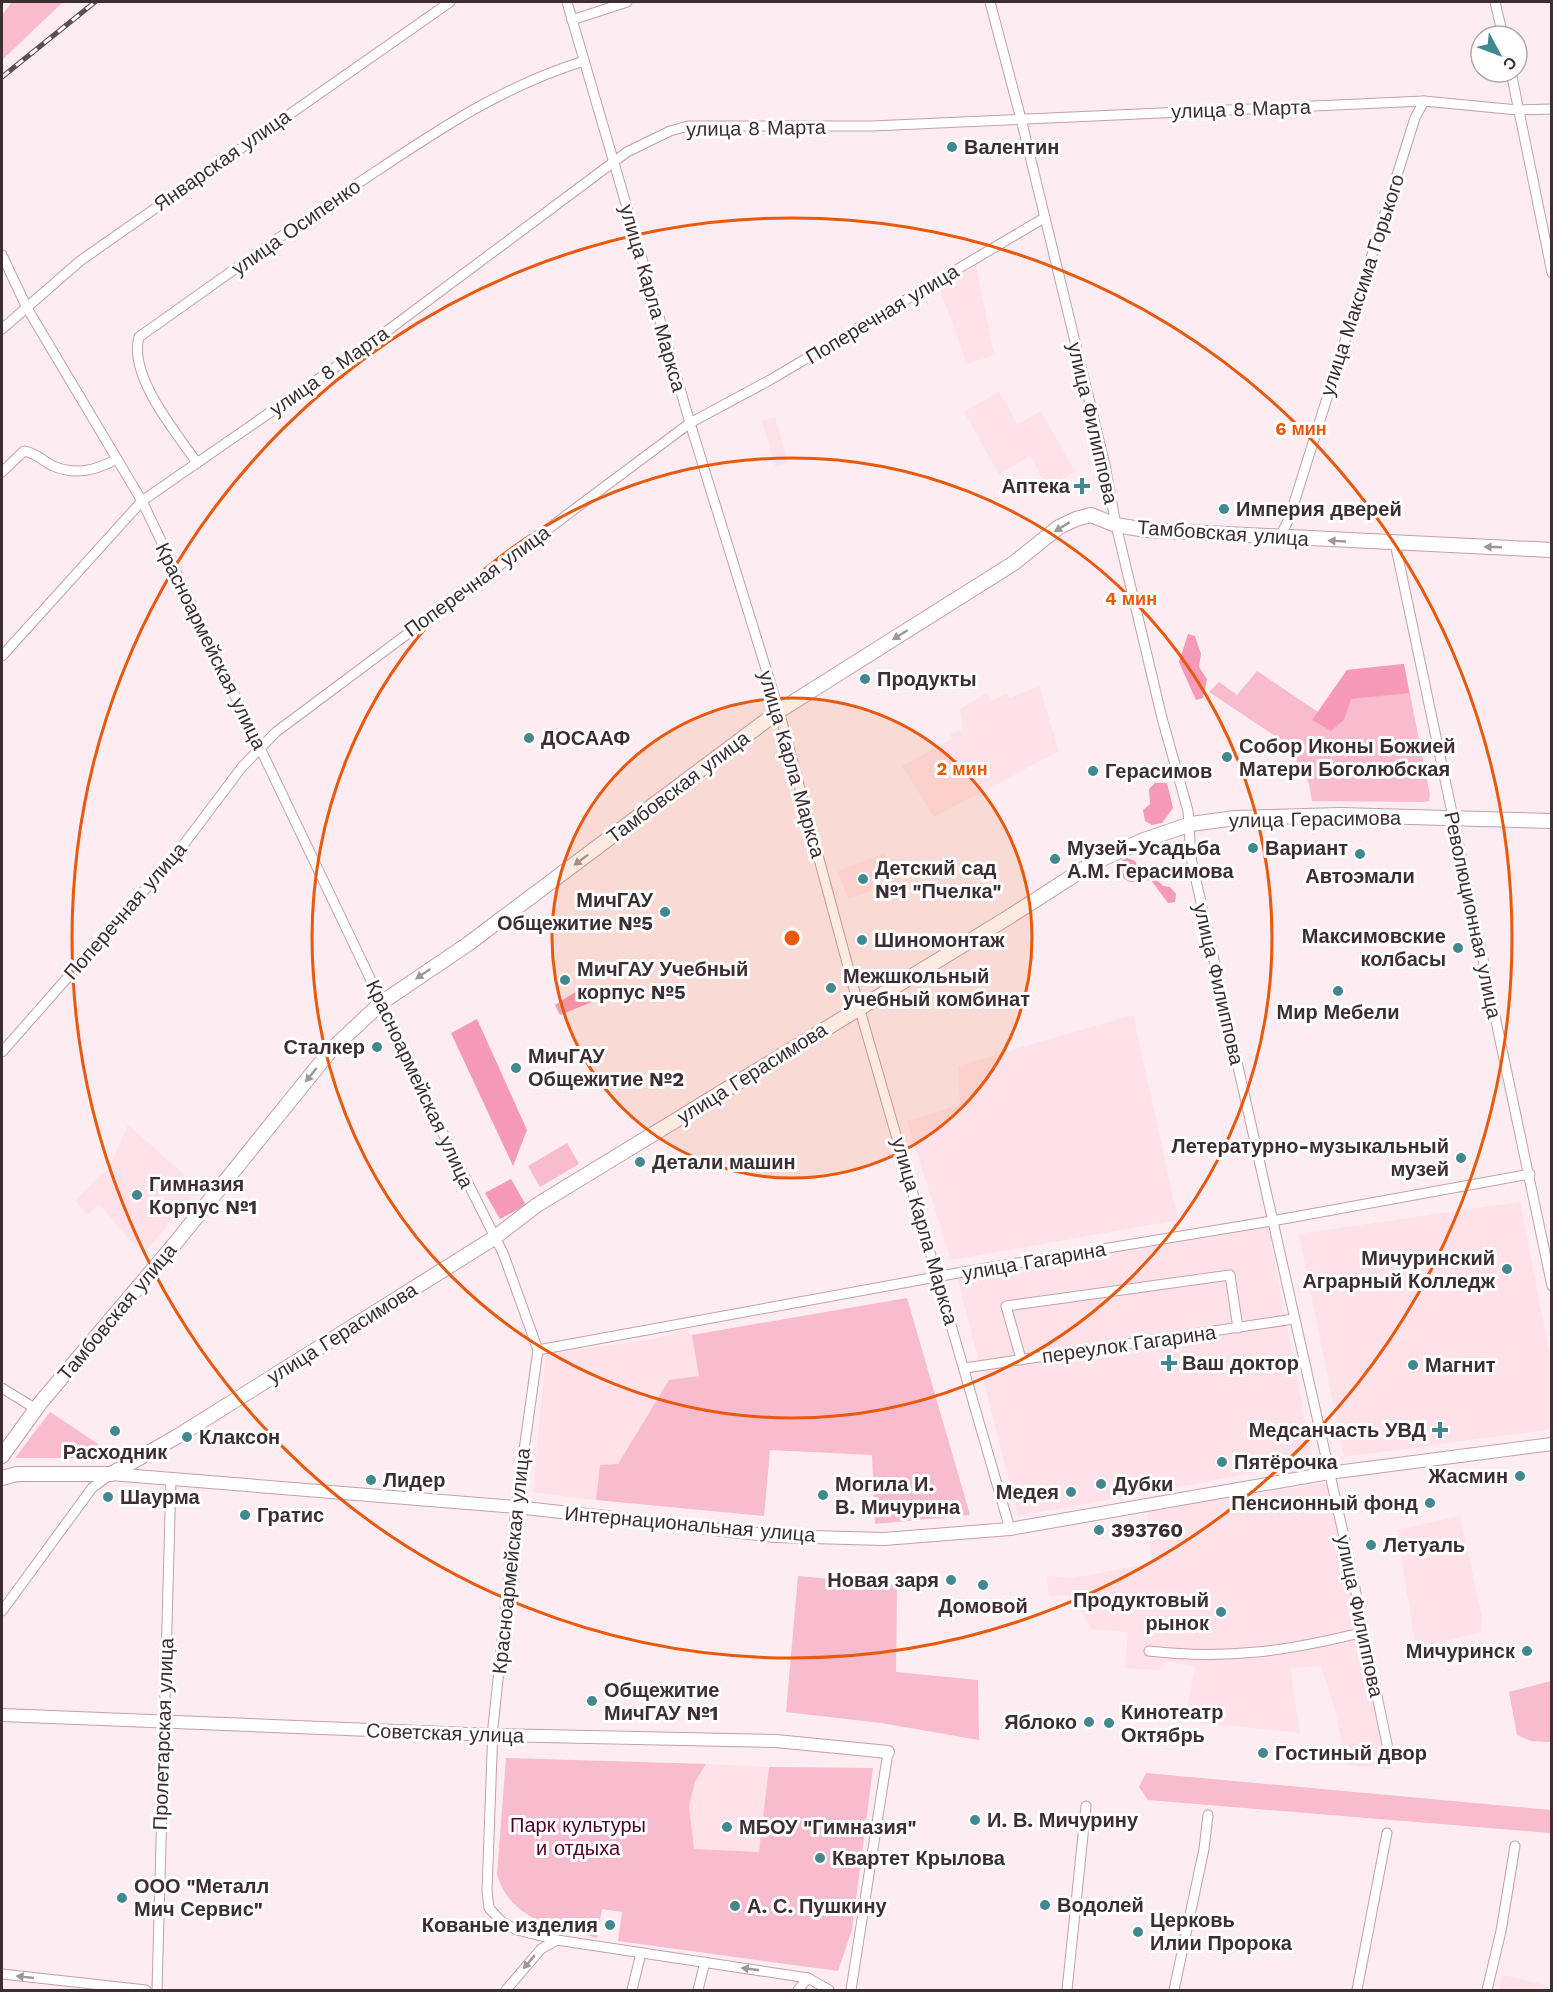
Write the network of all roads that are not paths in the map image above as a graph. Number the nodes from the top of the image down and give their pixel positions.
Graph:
1 (450, 2) edge
2 (567, 2) edge
3 (627, 2) edge
4 (990, 2) edge
5 (1495, 2) edge
6 (572, 20) junction
7 (1500, 24) edge
8 (584, 61) junction
9 (1513, 84) edge
10 (1424, 101) junction
11 (1551, 109) edge
12 (1518, 110) junction
13 (1021, 119) junction
14 (613, 162) junction
15 (1044, 218) junction
16 (2, 255) edge
17 (1551, 273) edge
18 (27, 308) junction
19 (2, 329) edge
20 (690, 423) junction
21 (117, 459) junction
22 (197, 463) junction
23 (2, 472) edge
24 (142, 501) junction
25 (1116, 525) junction
26 (1279, 538) junction
27 (1395, 543) junction
28 (1551, 550) edge
29 (2, 656) edge
30 (778, 711) junction
31 (259, 746) junction
32 (1453, 819) junction
33 (1551, 821) edge
34 (1191, 824) junction
35 (381, 1003) junction
36 (859, 1007) junction
37 (2, 1052) edge
38 (1530, 1174) junction
39 (1272, 1221) junction
40 (494, 1238) junction
41 (939, 1277) junction
42 (1551, 1286) edge
43 (1294, 1319) junction
44 (1238, 1328) junction
45 (538, 1350) junction
46 (1021, 1359) junction
47 (965, 1368) junction
48 (2, 1388) edge
49 (36, 1409) junction
50 (1551, 1444) edge
51 (2, 1456) edge
52 (1329, 1473) junction
53 (111, 1474) junction
54 (2, 1478) edge
55 (171, 1478) junction
56 (516, 1507) junction
57 (1010, 1529) junction
58 (2, 1611) edge
59 (1364, 1632) junction
60 (1149, 1651) dead end
61 (2, 1715) edge
62 (163, 1722) junction
63 (493, 1735) junction
64 (888, 1752) joint
65 (1390, 1758) dead end
66 (1086, 1806) dead end
67 (1208, 1815) dead end
68 (1387, 1833) dead end
69 (1515, 1846) dead end
70 (557, 1940) junction
71 (641, 1953) junction
72 (705, 1962) junction
73 (2, 1974) edge
74 (808, 1978) junction
75 (146, 1990) edge
76 (157, 1990) edge
77 (506, 1990) edge
78 (632, 1990) edge
79 (698, 1990) edge
80 (798, 1990) edge
81 (829, 1990) edge
82 (851, 1990) edge
83 (1067, 1990) edge
84 (1174, 1990) edge
85 (1357, 1990) edge
86 (1487, 1990) edge

1 - 18 street, Январская улица
2 - 6 street, улица Карла Маркса
3 - 6 street
4 - 13 street, улица Филиппова
5 - 7 street
6 - 8 street, улица Карла Маркса
8 - 14 street, улица Карла Маркса
8 - 22 street, улица Осипенко
9 - 12 street
10 - 12 street, улица 8 Марта
10 - 13 street, улица 8 Марта
10 - 26 street, улица Максима Горького
11 - 12 street, улица 8 Марта
12 - 17 street
13 - 14 street, улица 8 Марта
13 - 15 street, улица Филиппова
14 - 20 street, улица Карла Маркса
14 - 22 street, улица 8 Марта
15 - 20 street, Поперечная улица
15 - 25 street, улица Филиппова
16 - 18 street, Красноармейская улица
18 - 19 street, Январская улица
18 - 21 street, Красноармейская улица
20 - 30 street, улица Карла Маркса
20 - 31 street, Поперечная улица
21 - 23 street
21 - 24 street, Красноармейская улица
22 - 24 street, улица 8 Марта
24 - 29 street, улица 8 Марта
24 - 31 street, Красноармейская улица
25 - 26 main road, Тамбовская улица
25 -> 30 main road, Тамбовская улица
25 - 34 street, улица Филиппова
27 -> 26 main road, Тамбовская улица
28 -> 27 main road, Тамбовская улица
27 - 32 street, Революционная улица
30 -> 35 main road, Тамбовская улица
30 - 36 street, улица Карла Маркса
31 - 35 street, Красноармейская улица
31 - 37 street, Поперечная улица
32 - 33 main road, улица Герасимова
32 - 34 main road, улица Герасимова
32 - 38 street, Революционная улица
34 - 36 main road, улица Герасимова
34 - 39 street, улица Филиппова
35 - 40 street, Красноармейская улица
35 -> 49 main road, Тамбовская улица
36 - 40 main road, улица Герасимова
36 - 41 street, улица Карла Маркса
38 - 39 street, улица Гагарина
38 - 42 street, Революционная улица
39 - 41 street, улица Гагарина
39 - 43 street, улица Филиппова
40 - 45 street, Красноармейская улица
40 - 53 main road, улица Герасимова
41 - 45 street, улица Гагарина
41 - 47 street, улица Карла Маркса
43 - 44 street, переулок Гагарина
43 - 52 street, улица Филиппова
44 - 46 street, переулок Гагарина
44 - 46 street
45 - 56 street, Красноармейская улица
46 - 47 street, переулок Гагарина
47 - 57 street, улица Карла Маркса
48 - 49 street
49 - 51 main road, Тамбовская улица
50 - 52 main road, Интернациональная улица
52 - 57 main road, Интернациональная улица
52 - 59 street, улица Филиппова
53 - 54 main road, улица Герасимова
53 - 55 main road, Интернациональная улица
53 - 58 street
55 - 56 main road, Интернациональная улица
55 - 62 street, Пролетарская улица
56 - 57 main road, Интернациональная улица
56 - 63 street, Красноармейская улица
59 - 60 street
59 - 65 street, улица Филиппова
61 - 62 main road, Советская улица
62 - 63 main road, Советская улица
62 - 76 street, Пролетарская улица
63 - 64 main road, Советская улица
63 - 70 street, Красноармейская улица
64 - 82 street
66 - 83 street
67 - 84 street
68 - 85 street
69 - 86 street
70 - 71 street
70 -> 77 street
71 - 72 street
71 - 78 street
74 -> 72 street
72 - 79 street
75 -> 73 street
74 - 80 street
74 - 81 street

